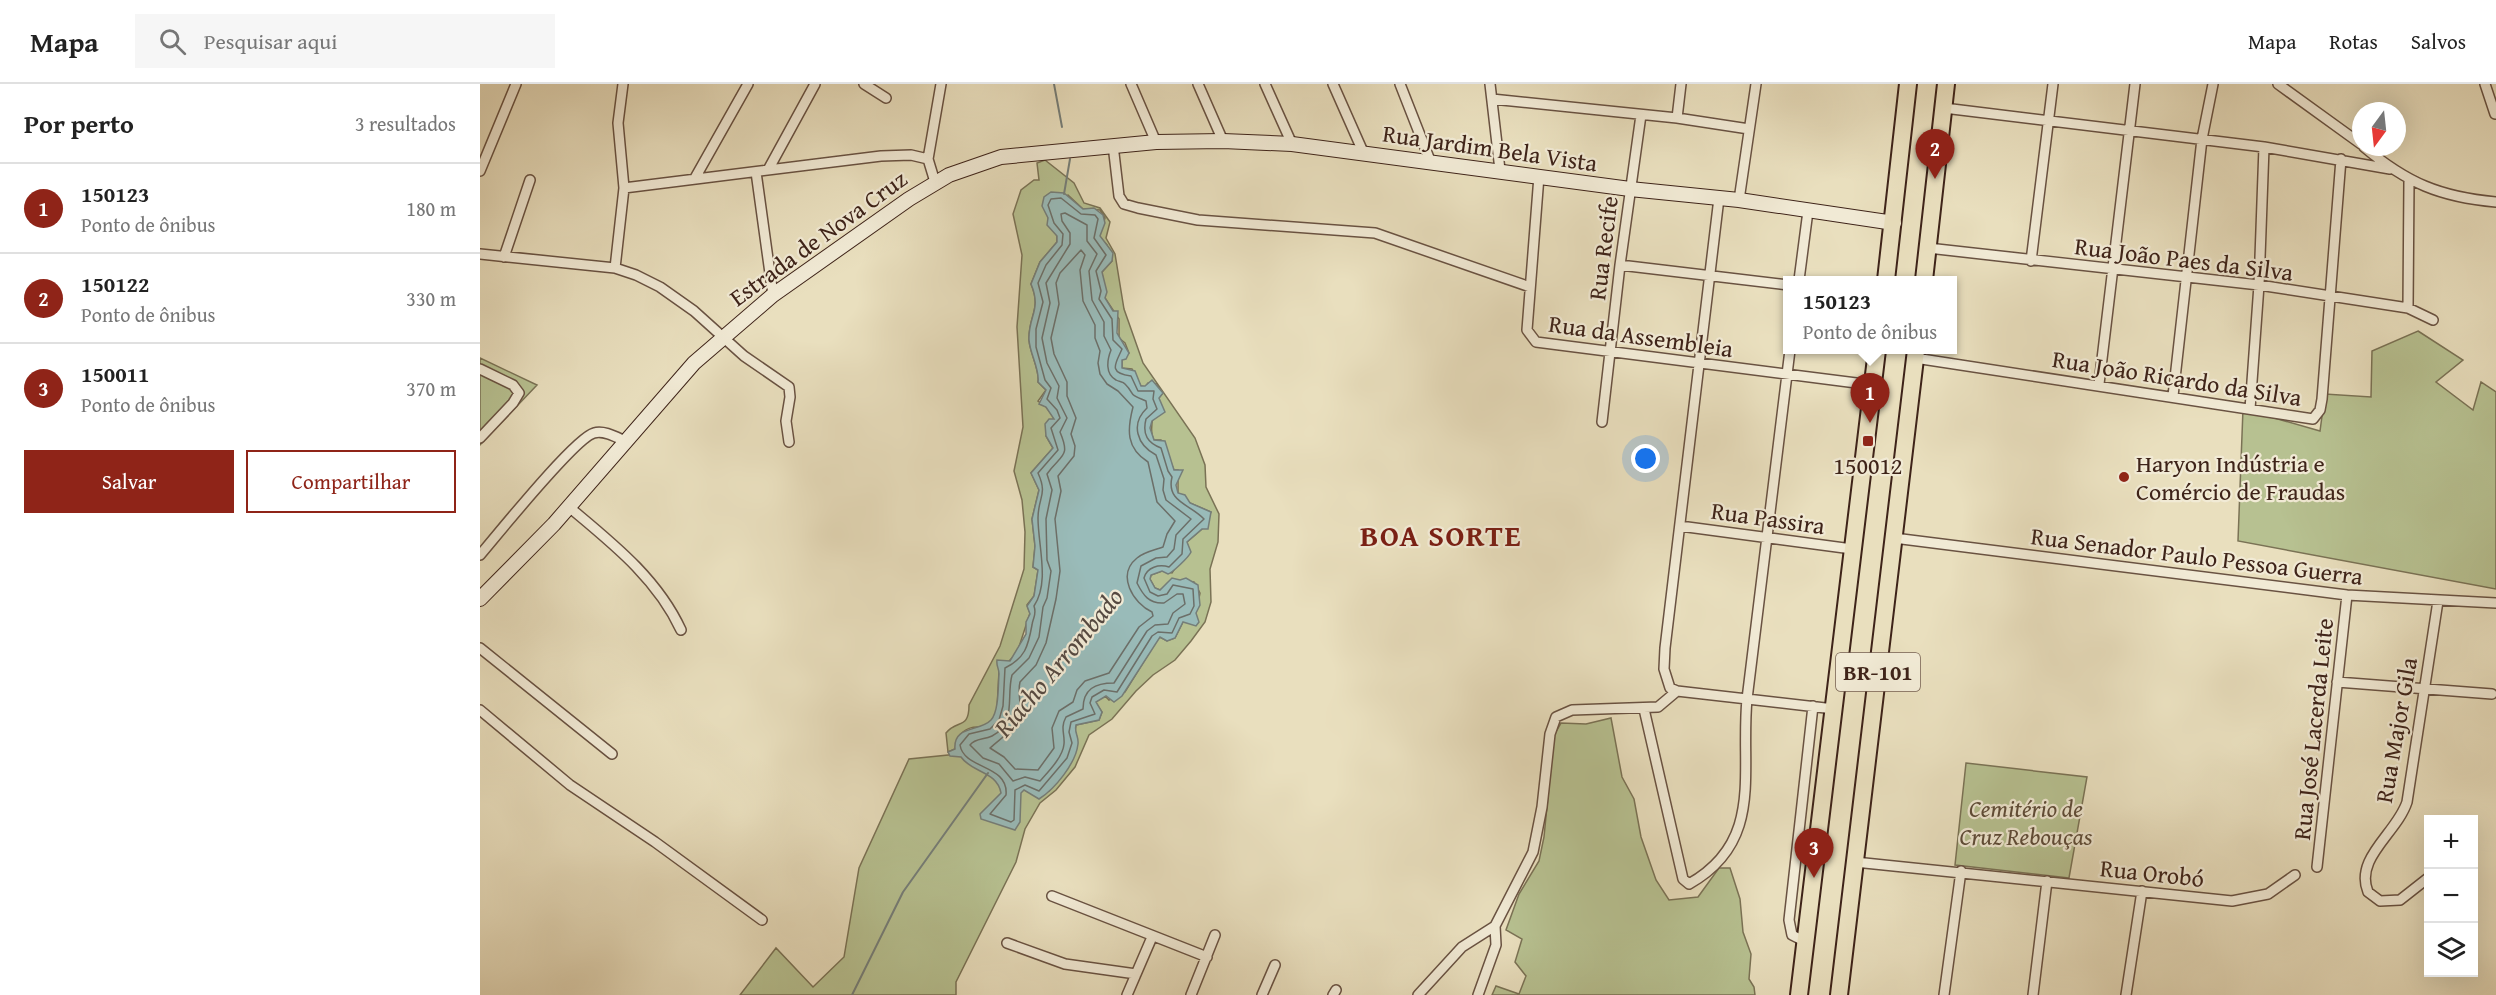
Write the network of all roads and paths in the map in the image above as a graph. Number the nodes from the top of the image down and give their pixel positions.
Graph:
1 (516, 84) edge
2 (623, 84) edge
3 (748, 84) edge
4 (815, 84) edge
5 (864, 84) edge
6 (941, 84) edge
7 (1131, 84) edge
8 (1198, 84) edge
9 (1265, 84) edge
10 (1333, 84) edge
11 (1400, 84) edge
12 (1490, 84) edge
13 (1681, 84) edge
14 (1756, 84) edge
15 (1908, 84) edge
16 (1946, 84) edge
17 (2053, 84) edge
18 (2135, 84) edge
19 (2213, 84) edge
20 (2278, 84) edge
21 (2485, 84) edge
22 (886, 98) dead end
23 (1492, 99) junction
24 (1944, 108) junction
25 (1641, 114) junction
26 (2496, 115) edge
27 (1677, 118) junction
28 (2049, 120) junction
29 (1749, 129) junction
30 (2130, 132) junction
31 (2352, 138) edge
32 (2202, 139) junction
33 (1223, 141) junction
34 (1156, 142) junction
35 (1292, 144) junction
36 (1113, 145) junction
37 (2264, 147) junction
38 (1080, 148) joint
39 (1364, 154) junction
40 (2375, 156) edge
41 (928, 159) junction
42 (2341, 159) junction
43 (1431, 163) junction
44 (2390, 169) junction
45 (768, 170) junction
46 (1500, 170) junction
47 (480, 171) edge
48 (756, 172) junction
49 (1539, 176) junction
50 (695, 178) junction
51 (530, 180) dead end
52 (2409, 180) junction
53 (935, 182) junction
54 (624, 188) junction
55 (1630, 189) junction
56 (1719, 198) junction
57 (1739, 200) junction
58 (2496, 202) edge
59 (1808, 211) junction
60 (1894, 223) junction
61 (1928, 248) junction
62 (480, 254) edge
63 (504, 257) junction
64 (2031, 261) junction
65 (1620, 265) junction
66 (615, 268) junction
67 (2112, 269) junction
68 (1710, 275) junction
69 (1800, 276) edge
70 (1887, 276) edge
71 (1924, 276) edge
72 (2187, 278) junction
73 (1783, 284) edge
74 (2259, 285) junction
75 (1530, 287) junction
76 (773, 295) junction
77 (2330, 298) junction
78 (2408, 308) junction
79 (2433, 320) dead end
80 (723, 337) junction
81 (1611, 353) junction
82 (1789, 354) edge
83 (1876, 354) edge
84 (1916, 354) edge
85 (1699, 364) junction
86 (480, 369) edge
87 (1786, 376) junction
88 (2099, 384) junction
89 (1872, 385) junction
90 (2173, 396) junction
91 (2250, 409) junction
92 (1602, 422) dead end
93 (480, 438) edge
94 (625, 441) junction
95 (789, 442) dead end
96 (569, 507) junction
97 (1680, 526) junction
98 (1767, 537) junction
99 (1894, 538) junction
100 (1852, 549) junction
101 (480, 555) edge
102 (2347, 595) junction
103 (480, 599) edge
104 (2438, 601) junction
105 (2496, 603) edge
106 (681, 630) dead end
107 (480, 648) edge
108 (2337, 682) junction
109 (2424, 687) junction
110 (1677, 691) junction
111 (2492, 694) dead end
112 (1747, 699) junction
113 (1813, 706) junction
114 (1644, 709) junction
115 (1834, 709) junction
116 (480, 710) edge
117 (612, 754) dead end
118 (1855, 862) junction
119 (2317, 867) dead end
120 (1961, 871) junction
121 (2295, 875) dead end
122 (2047, 881) junction
123 (2424, 881) edge
124 (2142, 891) junction
125 (1052, 896) dead end
126 (762, 920) dead end
127 (1495, 926) junction
128 (1215, 935) dead end
129 (1152, 937) junction
130 (1806, 942) junction
131 (1007, 943) dead end
132 (1207, 957) junction
133 (1275, 965) dead end
134 (1136, 974) junction
135 (1803, 991) edge
136 (1837, 993) edge
137 (1127, 995) edge
138 (1191, 995) edge
139 (1262, 995) edge
140 (1418, 995) edge
141 (1478, 995) edge
142 (1944, 995) edge
143 (2032, 995) edge
144 (2126, 995) edge

1 - 47 street
2 - 54 street
3 - 50 street
4 - 45 street
5 - 22 street
6 - 41 street
7 - 34 street
8 - 33 street
9 - 35 street
10 - 39 street
11 - 43 street
12 - 23 street
13 - 27 street
14 - 29 street
15 - 60 highway
16 - 24 highway
17 - 28 street
18 - 30 street
19 - 32 street
20 - 31 street
21 - 26 street
23 - 25 street
23 - 46 street
24 - 28 street
24 - 61 highway
25 - 27 street
25 - 55 street, Rua Recife
27 - 29 street
28 - 30 street
28 - 64 street
29 - 57 street
30 - 32 street
30 - 67 street
32 - 37 street
32 - 72 street
33 - 34 main road, Rua Jardim Bela Vista
33 - 35 main road, Rua Jardim Bela Vista
34 - 36 main road, Rua Jardim Bela Vista
35 - 39 main road, Rua Jardim Bela Vista
36 - 38 main road, Rua Jardim Bela Vista
36 - 75 street
37 - 42 street
37 - 74 street
38 - 53 main road, Estrada de Nova Cruz
39 - 43 main road, Rua Jardim Bela Vista
40 - 44 street
41 - 45 street
41 - 53 street
42 - 44 street
42 - 77 street, Rua João Ricardo da Silva
43 - 46 main road, Rua Jardim Bela Vista
44 - 52 street
45 - 48 street
46 - 49 main road, Rua Jardim Bela Vista
48 - 50 street
48 - 76 street
49 - 55 main road, Rua Jardim Bela Vista
49 - 75 street, Rua da Assembleia
50 - 54 street
51 - 63 street
52 - 58 street
52 - 78 street
53 - 76 main road, Estrada de Nova Cruz
54 - 66 street
55 - 56 main road, Rua Jardim Bela Vista
55 - 65 street, Rua Recife
56 - 57 main road, Rua Jardim Bela Vista
56 - 68 street
57 - 59 main road, Rua Jardim Bela Vista
59 - 60 main road, Rua Jardim Bela Vista
59 - 69 street
60 - 70 highway
61 - 64 street, Rua João Paes da Silva
61 - 71 highway
62 - 63 street
63 - 66 street
64 - 67 street, Rua João Paes da Silva
65 - 68 street
65 - 81 street, Rua Recife
66 - 80 street
67 - 72 street, Rua João Paes da Silva
67 - 88 street
68 - 73 street
68 - 85 street
72 - 74 street, Rua João Paes da Silva
72 - 90 street
74 - 77 street, Rua João Paes da Silva
74 - 91 street
75 - 81 street, Rua da Assembleia
76 - 80 main road, Estrada de Nova Cruz
77 - 78 street, Rua João Paes da Silva
77 - 91 street, Rua João Ricardo da Silva
78 - 79 street, Rua João Paes da Silva
80 - 94 main road, Estrada de Nova Cruz
80 - 95 street
81 - 85 street, Rua da Assembleia
81 - 92 street, Rua Recife
82 - 87 street
83 - 89 highway, BR-101
84 - 88 street, Rua João Ricardo da Silva
84 - 99 highway, BR-101
85 - 87 street, Rua da Assembleia
85 - 97 street
86 - 93 street
87 - 89 street, Rua da Assembleia
87 - 98 street
88 - 90 street, Rua João Ricardo da Silva
89 - 100 highway, BR-101
90 - 91 street, Rua João Ricardo da Silva
94 - 96 main road, Estrada de Nova Cruz
94 - 101 street
96 - 103 main road, Estrada de Nova Cruz
96 - 106 street
97 - 98 street, Rua Passira
97 - 110 street
98 - 100 street, Rua Passira
98 - 112 street
99 - 102 street, Rua Senador Paulo Pessoa Guerra
99 - 118 highway, BR-101
100 - 115 highway, BR-101
102 - 104 street, Rua Senador Paulo Pessoa Guerra
102 - 108 street, Rua José Lacerda Leite
104 - 105 street, Rua Senador Paulo Pessoa Guerra
104 - 109 street, Rua Major Gila
107 - 117 street
108 - 109 street
108 - 119 street, Rua José Lacerda Leite
109 - 111 street
109 - 123 street, Rua Major Gila
110 - 112 street
110 - 114 street
112 - 113 street
112 - 114 street
113 - 115 street
113 - 130 street
114 - 127 street
115 - 130 highway, BR-101
116 - 126 street
118 - 120 street, Rua Orobó
118 - 136 highway, BR-101
120 - 122 street, Rua Orobó
120 - 142 street
121 - 124 street, Rua Orobó
122 - 124 street, Rua Orobó
122 - 143 street
124 - 144 street
125 - 129 street
127 - 140 street
127 - 141 street
128 - 132 street
129 - 132 street
129 - 134 street
130 - 135 highway, BR-101
131 - 134 street
132 - 138 street
133 - 139 street
134 - 137 street

